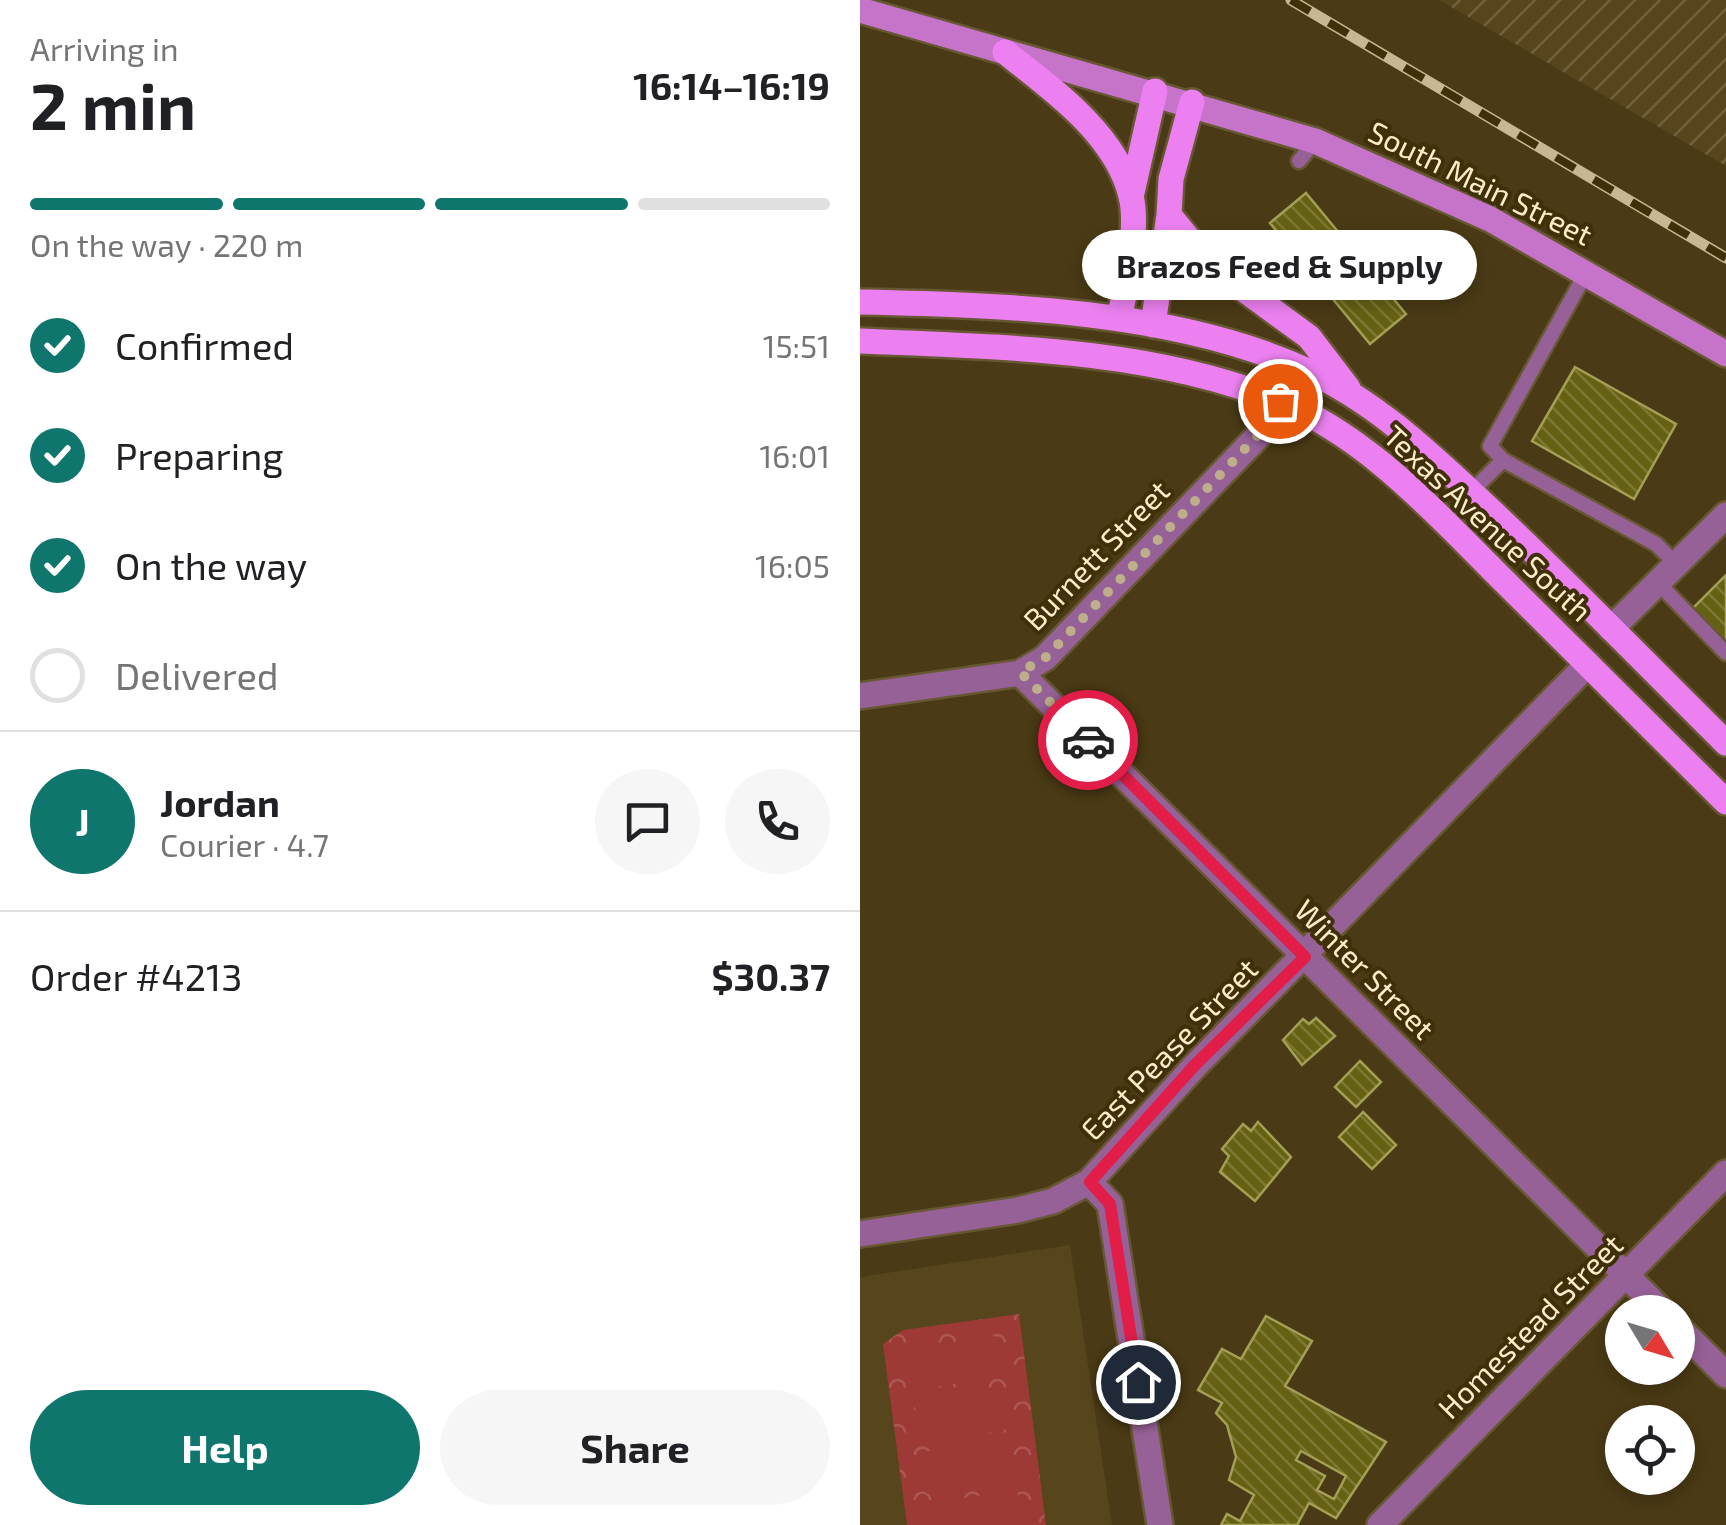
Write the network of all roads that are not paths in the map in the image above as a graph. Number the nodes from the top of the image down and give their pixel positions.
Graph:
1 (860, 10) edge
2 (1006, 52) junction
3 (1154, 92) junction
4 (1192, 102) junction
5 (1132, 197) junction
6 (1169, 215) junction
7 (1586, 273) junction
8 (860, 302) edge
9 (1119, 319) junction
10 (1152, 325) junction
11 (860, 341) edge
12 (1726, 354) edge
13 (1354, 396) junction
14 (1280, 401) junction
15 (1503, 460) junction
16 (1471, 492) junction
17 (1726, 515) edge
18 (1668, 574) junction
19 (1611, 629) junction
20 (1726, 654) edge
21 (1588, 664) junction
22 (1020, 672) junction
23 (860, 696) edge
24 (1726, 744) edge
25 (1726, 802) edge
26 (1305, 957) junction
27 (1726, 1173) edge
28 (1090, 1182) junction
29 (860, 1234) edge
30 (1627, 1276) junction
31 (1646, 1295) edge
32 (1695, 1344) edge
33 (1726, 1375) edge
34 (1160, 1525) edge
35 (1380, 1525) edge

1 - 2 street, South Main Street
2 - 3 street, South Main Street
2 - 5 main road
3 - 4 street, South Main Street
3 - 5 main road
4 - 6 main road
4 - 7 street, South Main Street
5 - 9 main road
6 - 10 main road
6 - 13 main road
7 - 12 street, South Main Street
7 - 15 lane
8 - 9 main road, Texas Avenue South
9 - 10 main road, Texas Avenue South
10 - 13 main road, Texas Avenue South
11 - 14 main road, Texas Avenue South
13 - 16 main road, Texas Avenue South
14 - 21 main road, Texas Avenue South
14 - 22 street, Burnett Street
15 - 16 lane
15 - 18 lane
16 - 19 main road, Texas Avenue South
17 - 18 street
18 - 19 street
18 - 20 lane
19 - 24 main road, Texas Avenue South
21 - 25 main road, Texas Avenue South
21 - 26 street, East Pease Street
22 - 23 street, Burnett Street
22 - 26 street, Winter Street
26 - 28 street, East Pease Street
26 - 30 street, Winter Street
27 - 30 street, Homestead Street
28 - 29 street, East Pease Street
28 - 34 street
30 - 31 street, Winter Street
30 - 35 street, Homestead Street
32 - 33 street

